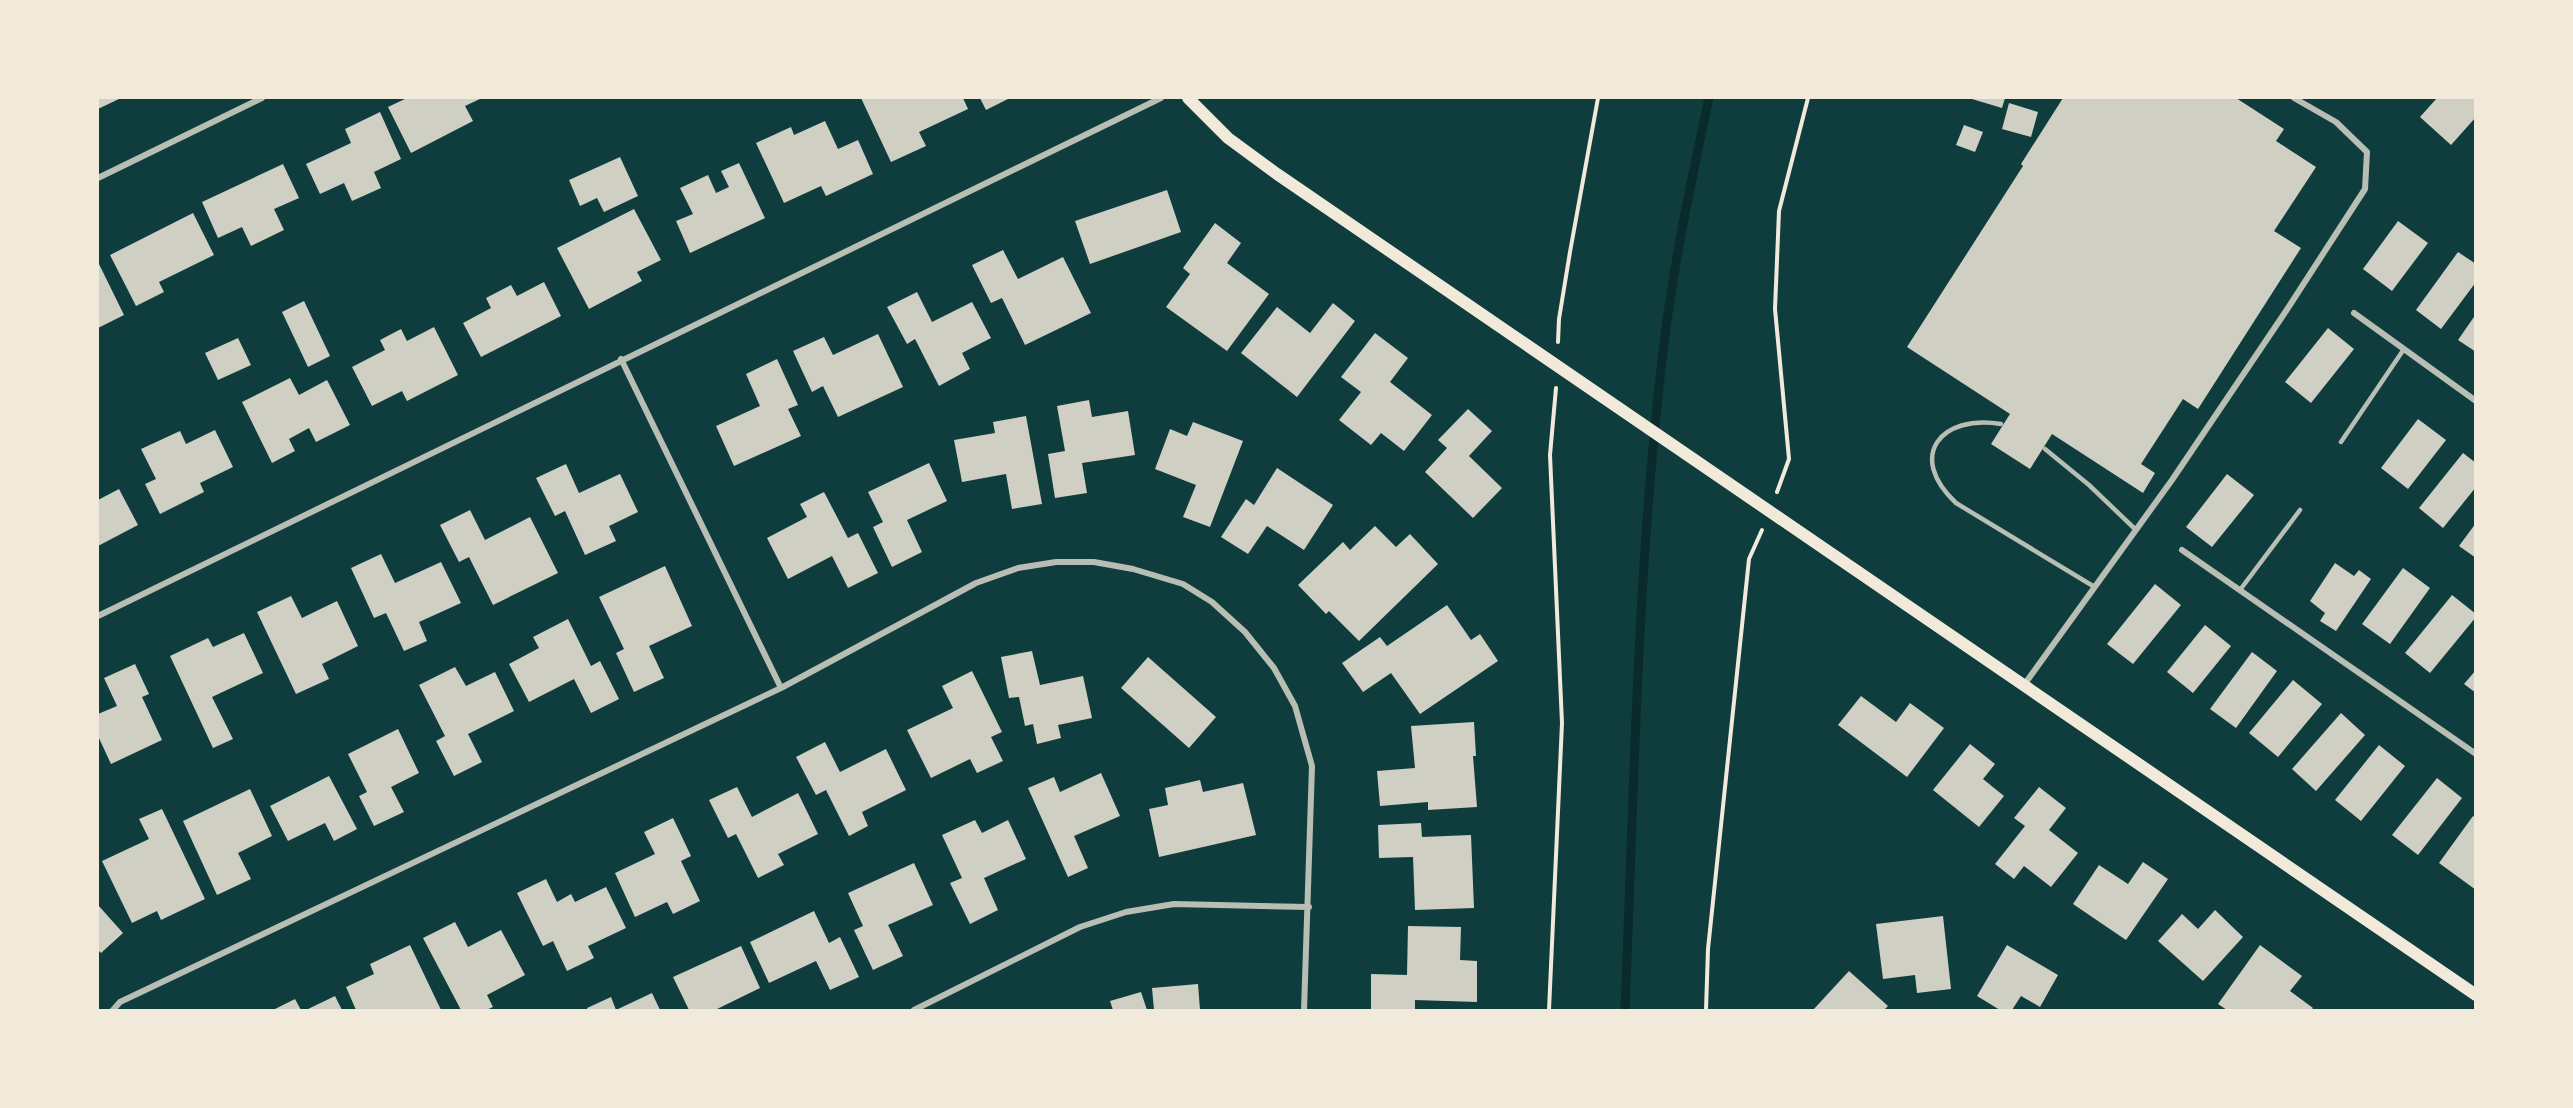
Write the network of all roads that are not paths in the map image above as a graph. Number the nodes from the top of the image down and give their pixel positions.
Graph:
1 (262, 98) edge
2 (1161, 98) edge
3 (1188, 98) edge
4 (2294, 98) edge
5 (98, 178) edge
6 (2354, 313) dead end
7 (2404, 349) junction
8 (621, 359) junction
9 (2475, 401) edge
10 (2001, 424) dead end
11 (2341, 442) dead end
12 (2044, 450) dead end
13 (2300, 510) dead end
14 (2135, 529) junction
15 (2182, 550) dead end
16 (2093, 586) junction
17 (2240, 590) junction
18 (98, 616) edge
19 (2024, 685) junction
20 (781, 688) junction
21 (2475, 754) edge
22 (1309, 907) junction
23 (2475, 995) edge
24 (113, 1011) edge
25 (914, 1011) edge
26 (1304, 1011) edge

1 - 5 street
2 - 8 street
3 - 19 main road
4 - 14 street
6 - 7 street
7 - 9 street
7 - 11 lane
8 - 18 street
8 - 20 street
10 - 16 lane
12 - 14 lane
13 - 17 lane
14 - 16 street
15 - 17 street
16 - 19 street
17 - 21 street
19 - 23 main road
20 - 22 street
20 - 24 street
22 - 25 street
22 - 26 street

